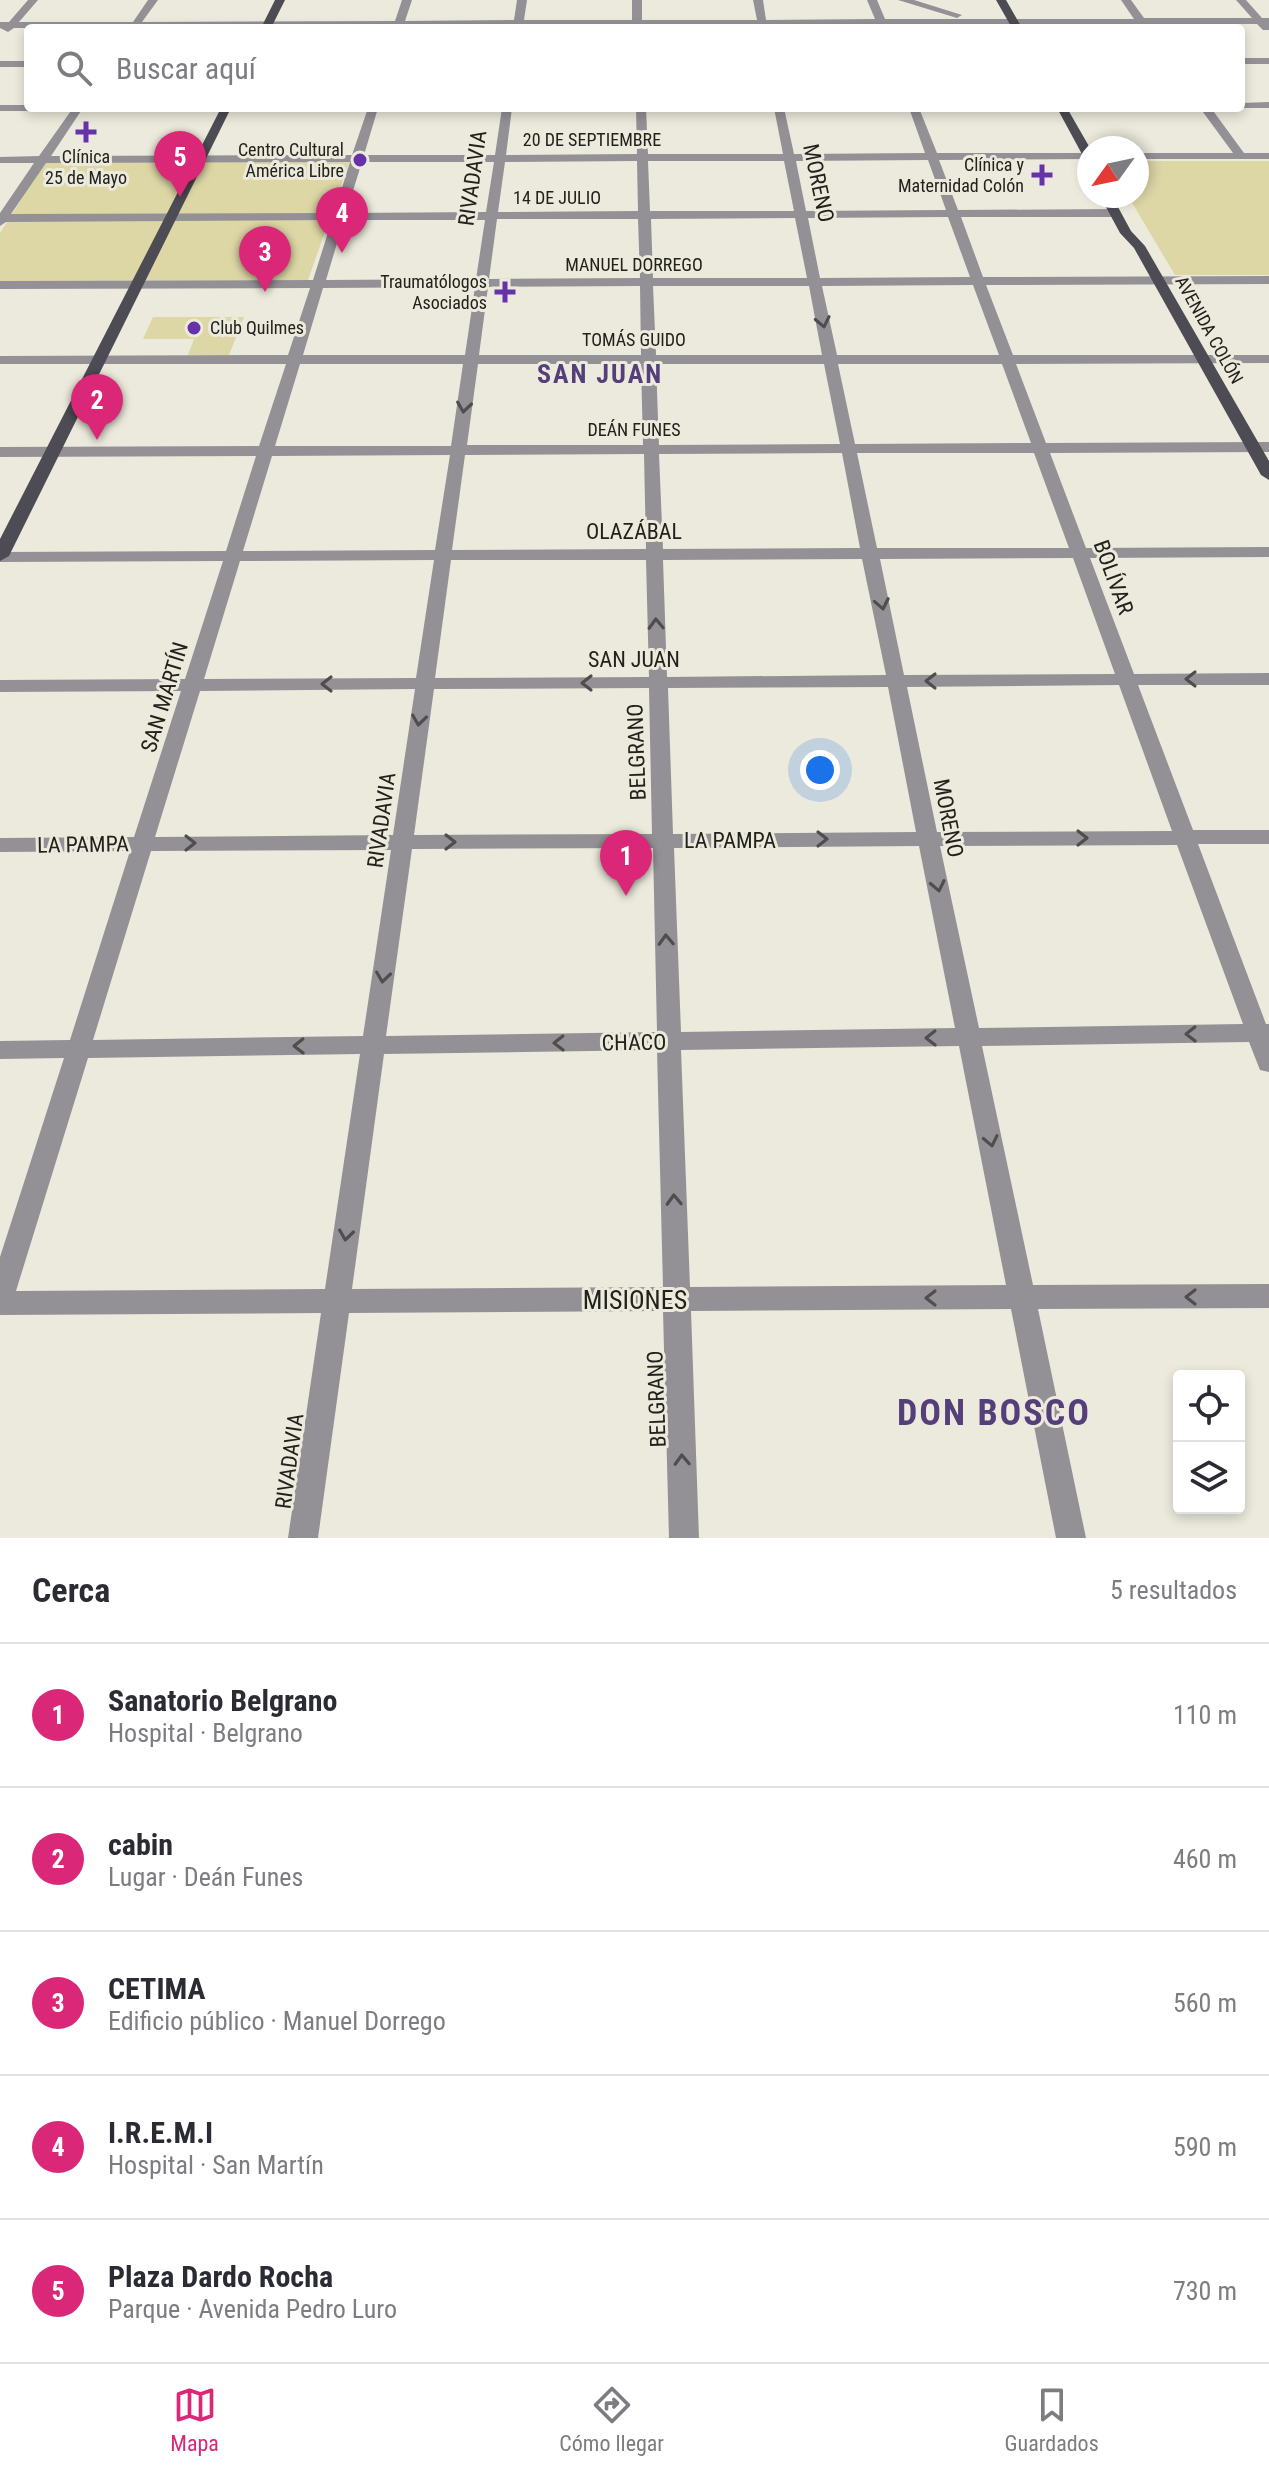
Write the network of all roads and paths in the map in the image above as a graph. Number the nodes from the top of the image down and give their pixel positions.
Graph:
1 (33, 0) edge
2 (153, 0) edge
3 (280, 0) edge
4 (407, 0) edge
5 (522, 0) edge
6 (637, 0) edge
7 (758, 0) edge
8 (872, 0) edge
9 (903, 0) edge
10 (1001, 0) edge
11 (1126, 0) edge
12 (1241, 0) edge
13 (1265, 21) edge
14 (982, 22) junction
15 (136, 24) edge
16 (268, 24) edge
17 (400, 24) edge
18 (518, 24) edge
19 (637, 24) edge
20 (763, 24) edge
21 (883, 24) edge
22 (916, 24) edge
23 (1004, 24) edge
24 (1014, 24) edge
25 (1143, 24) edge
26 (1174, 24) edge
27 (6, 25) edge
28 (1269, 31) edge
29 (0, 38) edge
30 (1245, 61) edge
31 (1269, 61) edge
32 (0, 64) edge
33 (24, 64) edge
34 (1269, 105) edge
35 (1245, 106) edge
36 (0, 108) edge
37 (24, 108) edge
38 (75, 112) edge
39 (224, 112) edge
40 (372, 112) edge
41 (506, 112) edge
42 (641, 112) edge
43 (780, 112) edge
44 (915, 112) edge
45 (1064, 112) edge
46 (1208, 112) edge
47 (1078, 136) edge
48 (1077, 156) edge
49 (1149, 156) edge
50 (1241, 156) junction
51 (1269, 156) edge
52 (641, 157) junction
53 (789, 157) junction
54 (932, 157) junction
55 (357, 158) junction
56 (500, 158) junction
57 (42, 159) junction
58 (200, 159) junction
59 (0, 160) edge
60 (1113, 208) edge
61 (1121, 208) edge
62 (1114, 213) junction
63 (954, 214) junction
64 (801, 215) junction
65 (643, 216) junction
66 (170, 217) junction
67 (339, 217) junction
68 (491, 217) junction
69 (1, 219) edge
70 (1139, 246) junction
71 (1269, 280) edge
72 (978, 281) junction
73 (1159, 281) junction
74 (815, 282) junction
75 (482, 283) junction
76 (645, 283) junction
77 (318, 284) junction
78 (0, 285) edge
79 (137, 285) junction
80 (648, 358) junction
81 (830, 358) junction
82 (1007, 358) junction
83 (471, 359) junction
84 (1203, 359) junction
85 (1269, 359) edge
86 (0, 360) edge
87 (294, 360) junction
88 (98, 361) junction
89 (1041, 448) junction
90 (1261, 448) edge
91 (850, 449) junction
92 (650, 450) junction
93 (266, 451) junction
94 (458, 451) junction
95 (0, 452) edge
96 (53, 452) junction
97 (1269, 475) edge
98 (1079, 552) junction
99 (1269, 552) edge
100 (654, 553) junction
101 (872, 553) junction
102 (443, 555) junction
103 (233, 556) junction
104 (0, 557) edge
105 (1269, 679) edge
106 (1127, 680) junction
107 (898, 681) junction
108 (658, 682) junction
109 (425, 684) junction
110 (193, 685) junction
111 (0, 686) edge
112 (1269, 837) edge
113 (1186, 838) junction
114 (929, 839) junction
115 (662, 840) junction
116 (401, 842) junction
117 (144, 843) junction
118 (0, 845) edge
119 (1264, 1034) edge
120 (970, 1037) junction
121 (669, 1041) junction
122 (373, 1045) junction
123 (78, 1049) junction
124 (0, 1050) edge
125 (1269, 1063) edge
126 (1269, 1296) edge
127 (1023, 1298) junction
128 (677, 1300) junction
129 (0, 1302) edge
130 (337, 1302) junction
131 (303, 1538) edge
132 (684, 1538) edge
133 (1071, 1538) edge

1 - 27 street
2 - 15 street
3 - 16 main road
4 - 17 street
5 - 18 street
6 - 19 street
7 - 20 street
8 - 21 street
9 - 14 street
10 - 24 main road
11 - 25 street
12 - 13 street
13 - 26 street
13 - 28 street
14 - 22 street
14 - 23 street
27 - 29 street
30 - 31 street
32 - 33 street
34 - 35 street
36 - 37 street
38 - 57 street
39 - 58 main road
40 - 55 street, SAN MARTÍN
41 - 56 street, RIVADAVIA
42 - 52 street, BELGRANO
43 - 53 street, MORENO
44 - 54 street, BOLÍVAR
45 - 47 main road
46 - 50 street
48 - 54 street, 20 DE SEPTIEMBRE
49 - 50 street
50 - 51 street
52 - 53 street, 20 DE SEPTIEMBRE
52 - 56 street, 20 DE SEPTIEMBRE
52 - 65 street, BELGRANO
53 - 54 street, 20 DE SEPTIEMBRE
53 - 64 street, MORENO
54 - 63 street, BOLÍVAR
55 - 56 street, 20 DE SEPTIEMBRE
55 - 58 street, 20 DE SEPTIEMBRE
55 - 67 street, SAN MARTÍN
56 - 68 street, RIVADAVIA
57 - 58 street, 20 DE SEPTIEMBRE
57 - 59 street, 20 DE SEPTIEMBRE
57 - 69 street
58 - 66 main road
60 - 62 main road, AVENIDA COLÓN
61 - 70 main road, AVENIDA COLÓN
62 - 63 street, 14 DE JULIO
62 - 70 main road, AVENIDA COLÓN
63 - 64 street, 14 DE JULIO
63 - 72 street, BOLÍVAR
64 - 65 street, 14 DE JULIO
64 - 74 street, MORENO
65 - 68 street, 14 DE JULIO
65 - 76 street, BELGRANO
66 - 67 street, 14 DE JULIO
66 - 69 street, 14 DE JULIO
66 - 79 main road
67 - 68 street, 14 DE JULIO
67 - 77 street, SAN MARTÍN
68 - 75 street, RIVADAVIA
70 - 73 main road, AVENIDA COLÓN
71 - 73 street, MANUEL DORREGO
72 - 73 street, MANUEL DORREGO
72 - 74 street, MANUEL DORREGO
72 - 82 street, BOLÍVAR
73 - 84 main road, AVENIDA COLÓN
74 - 76 street, MANUEL DORREGO
74 -> 81 street, MORENO
75 - 76 street, MANUEL DORREGO
75 - 77 street, MANUEL DORREGO
75 - 83 street, RIVADAVIA
76 - 80 street, BELGRANO
77 - 79 street, MANUEL DORREGO
77 - 87 street, SAN MARTÍN
78 - 79 street, MANUEL DORREGO
79 - 88 main road
80 - 81 street, TOMÁS GUIDO
80 - 83 street, TOMÁS GUIDO
80 - 92 street, BELGRANO
81 - 82 street, TOMÁS GUIDO
81 - 91 street, MORENO
82 - 84 street, TOMÁS GUIDO
82 - 89 street, BOLÍVAR
83 - 87 street, TOMÁS GUIDO
83 -> 94 street, RIVADAVIA
84 - 85 street, TOMÁS GUIDO
84 - 90 main road, AVENIDA COLÓN
86 - 88 street, TOMÁS GUIDO
87 - 88 street, TOMÁS GUIDO
87 - 93 street, SAN MARTÍN
88 - 96 main road
89 - 90 street, DEÁN FUNES
89 - 91 street, DEÁN FUNES
89 - 98 street, BOLÍVAR
90 - 97 main road, AVENIDA COLÓN
91 - 92 street, DEÁN FUNES
91 - 101 street, MORENO
92 - 94 street, DEÁN FUNES
92 - 100 street, BELGRANO
93 - 94 street, DEÁN FUNES
93 - 96 street, DEÁN FUNES
93 - 103 street, SAN MARTÍN
94 - 102 street, RIVADAVIA
95 - 96 street, DEÁN FUNES
96 - 104 main road
98 - 99 street, OLAZÁBAL
98 - 101 street, OLAZÁBAL
98 - 106 street, BOLÍVAR
100 - 101 street, OLAZÁBAL
100 - 102 street, OLAZÁBAL
108 -> 100 street, BELGRANO
101 -> 107 street, MORENO
102 - 103 street, OLAZÁBAL
102 - 109 street, RIVADAVIA
103 - 104 street, OLAZÁBAL
103 - 110 street, SAN MARTÍN
105 -> 106 street, SAN JUAN
106 -> 107 street, SAN JUAN
106 - 113 street, BOLÍVAR
107 - 108 street, SAN JUAN
107 - 114 street, MORENO
108 -> 109 street, SAN JUAN
108 - 115 street, BELGRANO
109 -> 110 street, SAN JUAN
109 -> 116 street, RIVADAVIA
110 - 111 street, SAN JUAN
110 - 117 street, SAN MARTÍN
112 - 113 street, LA PAMPA
114 -> 113 street, LA PAMPA
113 - 119 street, BOLÍVAR
115 -> 114 street, LA PAMPA
114 -> 120 street, MORENO
116 -> 115 street, LA PAMPA
121 -> 115 street, BELGRANO
117 -> 116 street, LA PAMPA
116 -> 122 street, RIVADAVIA
117 - 118 street, LA PAMPA
117 - 123 street, SAN MARTÍN
119 -> 120 street, CHACO
119 - 125 street, BOLÍVAR
120 -> 121 street, CHACO
120 -> 127 street, MORENO
121 -> 122 street, CHACO
128 -> 121 street, BELGRANO
122 -> 123 street, CHACO
122 -> 130 street, RIVADAVIA
123 - 124 street, CHACO
123 - 129 street, SAN MARTÍN
126 -> 127 street, MISIONES
127 -> 128 street, MISIONES
127 - 133 street, MORENO
128 - 130 street, MISIONES
132 -> 128 street, BELGRANO
129 - 130 street, MISIONES
130 - 131 street, RIVADAVIA

